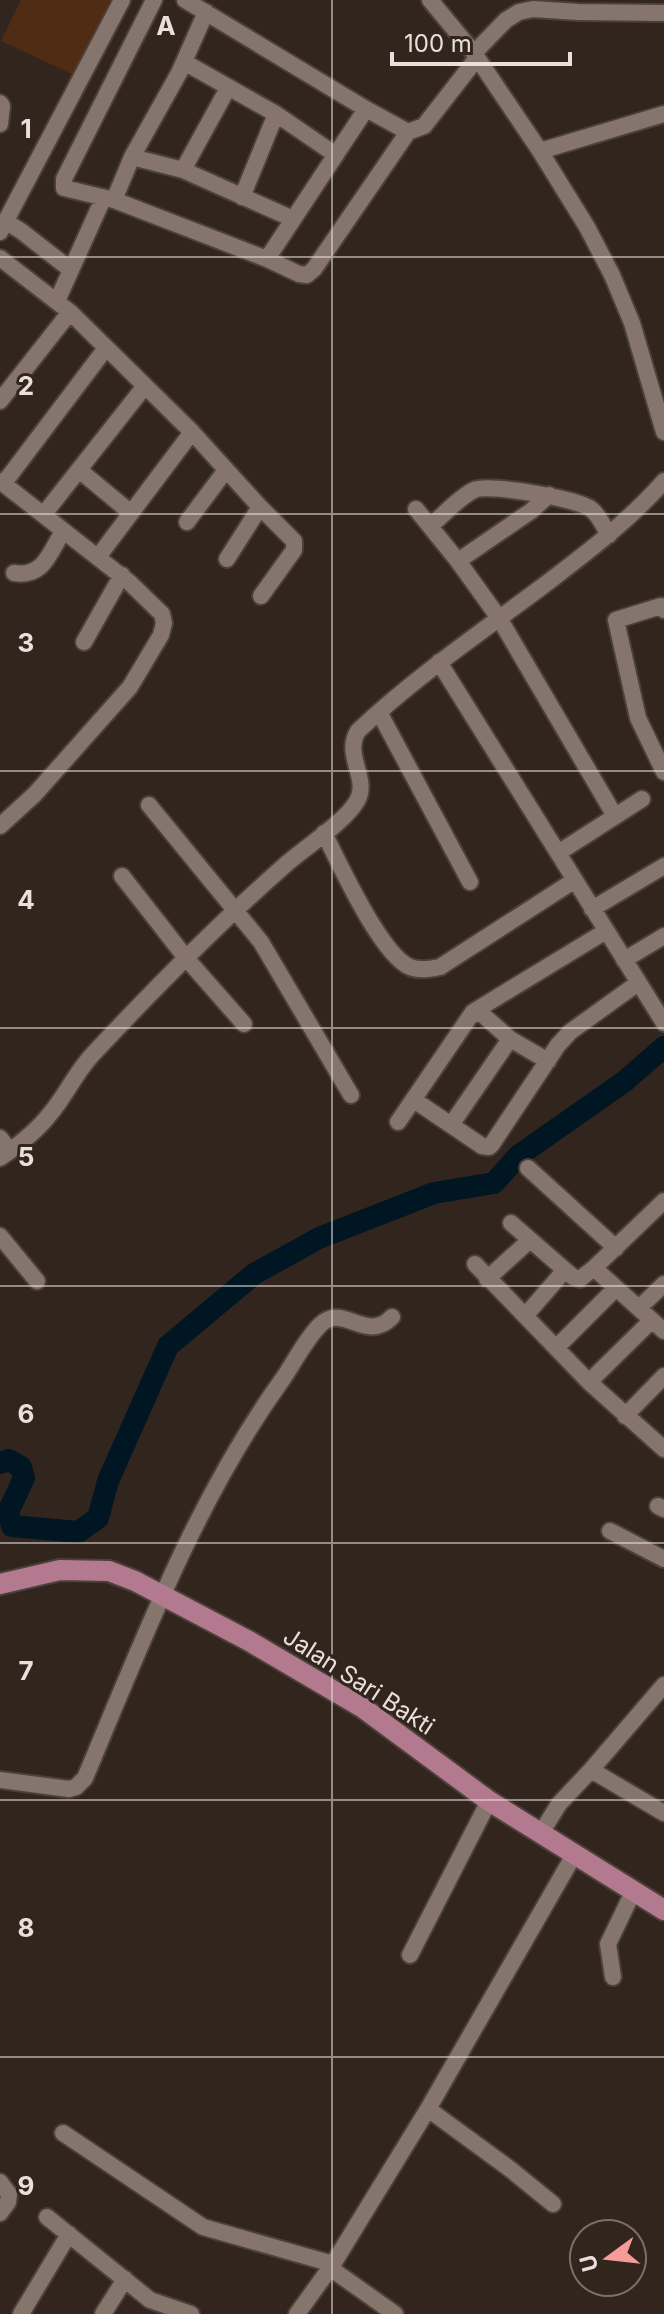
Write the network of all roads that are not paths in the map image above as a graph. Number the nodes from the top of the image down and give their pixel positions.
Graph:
1 (122, 0) edge
2 (154, 0) edge
3 (185, 0) edge
4 (430, 0) edge
5 (206, 12) junction
6 (664, 13) edge
7 (476, 56) junction
8 (184, 62) junction
9 (228, 88) junction
10 (0, 103) edge
11 (366, 109) junction
12 (276, 114) junction
13 (664, 114) edge
14 (0, 124) edge
15 (408, 132) junction
16 (540, 151) junction
17 (336, 155) junction
18 (132, 157) junction
19 (183, 170) junction
20 (242, 197) junction
21 (108, 200) junction
22 (293, 219) junction
23 (2, 226) edge
24 (0, 258) edge
25 (267, 259) junction
26 (71, 270) junction
27 (64, 306) junction
28 (106, 348) junction
29 (145, 386) junction
30 (0, 401) edge
31 (192, 432) junction
32 (664, 432) edge
33 (79, 470) junction
34 (226, 470) junction
35 (664, 481) edge
36 (2, 482) edge
37 (549, 495) junction
38 (260, 507) junction
39 (416, 509) dead end
40 (131, 513) junction
41 (44, 514) junction
42 (187, 522) dead end
43 (430, 526) junction
44 (63, 531) junction
45 (609, 535) junction
46 (98, 557) junction
47 (227, 559) dead end
48 (458, 561) junction
49 (14, 573) dead end
50 (122, 575) junction
51 (261, 596) dead end
52 (664, 610) edge
53 (499, 618) junction
54 (84, 642) dead end
55 (439, 662) junction
56 (379, 712) junction
57 (664, 772) edge
58 (642, 799) dead end
59 (149, 805) dead end
60 (615, 816) junction
61 (0, 826) edge
62 (324, 833) junction
63 (558, 853) junction
64 (664, 866) edge
65 (122, 876) dead end
66 (575, 880) junction
67 (470, 882) dead end
68 (592, 909) junction
69 (235, 911) junction
70 (606, 931) junction
71 (664, 936) edge
72 (186, 958) junction
73 (624, 960) junction
74 (638, 983) junction
75 (473, 1012) junction
76 (664, 1023) edge
77 (244, 1024) dead end
78 (510, 1039) junction
79 (548, 1061) junction
80 (351, 1095) dead end
81 (414, 1100) junction
82 (398, 1122) dead end
83 (451, 1125) junction
84 (3, 1149) edge
85 (528, 1168) dead end
86 (664, 1201) edge
87 (511, 1223) dead end
88 (0, 1236) edge
89 (530, 1240) junction
90 (616, 1248) junction
91 (475, 1264) dead end
92 (594, 1268) junction
93 (565, 1270) junction
94 (487, 1279) junction
95 (37, 1281) dead end
96 (664, 1284) edge
97 (616, 1288) junction
98 (525, 1316) junction
99 (392, 1317) dead end
100 (652, 1319) edge
101 (557, 1347) junction
102 (664, 1376) edge
103 (589, 1382) junction
104 (625, 1416) junction
105 (664, 1449) edge
106 (610, 1531) dead end
107 (664, 1559) edge
108 (0, 1584) edge
109 (162, 1597) junction
110 (664, 1685) edge
111 (591, 1770) junction
112 (0, 1780) edge
113 (489, 1801) junction
114 (664, 1813) edge
115 (541, 1833) junction
116 (574, 1855) junction
117 (634, 1890) junction
118 (664, 1910) edge
119 (410, 1955) dead end
120 (613, 1977) dead end
121 (428, 2109) junction
122 (63, 2133) dead end
123 (0, 2182) edge
124 (553, 2204) dead end
125 (0, 2213) edge
126 (47, 2217) dead end
127 (69, 2234) junction
128 (332, 2266) junction
129 (125, 2279) junction
130 (21, 2314) edge
131 (103, 2314) edge
132 (191, 2314) edge
133 (297, 2314) edge
134 (395, 2314) edge

1 - 23 street
2 - 21 street
3 - 5 street
4 - 7 street
5 - 8 street
5 - 11 street
6 - 7 street
7 - 15 street
7 - 16 street
8 - 9 street
8 - 18 street
9 - 12 street
9 - 19 street
10 - 14 street
11 - 15 street
11 - 17 street
12 - 17 street
12 - 20 street
13 - 16 street
15 - 25 street
16 - 32 street
17 - 22 street
18 - 19 street
18 - 21 street
19 - 20 street
20 - 22 street
21 - 25 street
21 - 26 street
22 - 25 street
23 - 26 street
24 - 27 street
26 - 27 street
27 - 28 street
27 - 30 street
28 - 29 street
28 - 36 street
29 - 31 street
29 - 33 street
31 - 34 street
31 - 40 street
33 - 40 street
33 - 41 street
34 - 38 street
34 - 42 street
35 - 45 street
36 - 41 street
37 - 43 street
37 - 45 street
37 - 48 street
38 - 47 street
38 - 51 street
39 - 43 street
40 - 46 street
41 - 44 street
43 - 48 street
44 - 46 street
44 - 49 street
45 - 53 street
46 - 50 street
48 - 53 street
50 - 54 street
50 - 61 street
52 - 57 street
53 - 55 street
53 - 60 street
55 - 56 street
55 - 63 street
56 - 62 street
56 - 67 street
58 - 60 street
59 - 69 street
60 - 63 street
62 - 66 street
62 - 69 street
63 - 66 street
64 - 68 street
65 - 72 street
66 - 68 street
68 - 70 street
69 - 72 street
69 - 80 street
70 - 73 street
70 - 75 street
71 - 73 street
72 - 77 street
72 - 84 street
73 - 74 street
74 - 76 street
74 - 79 street
75 - 78 street
75 - 81 street
78 - 79 street
78 - 83 street
79 - 83 street
81 - 82 street
81 - 83 street
85 - 90 street
86 - 90 street
87 - 89 street
88 - 95 street
89 - 93 street
89 - 94 street
90 - 92 street
91 - 94 street
92 - 93 street
92 - 97 street
93 - 98 street
94 - 98 street
96 - 100 street
97 - 100 street
97 - 101 street
98 - 101 street
99 - 109 street
100 - 103 street
101 - 103 street
102 - 104 street
103 - 104 street
104 - 105 street
106 - 107 street
108 - 109 main road, Jalan Sari Bakti
109 - 112 street
109 - 113 main road, Jalan Sari Bakti
110 - 111 street
111 - 114 street
111 - 115 street
113 - 115 main road, Jalan Sari Bakti
113 - 119 street
115 - 116 main road, Jalan Sari Bakti
116 - 117 main road, Jalan Sari Bakti
116 - 121 street
117 - 118 main road, Jalan Sari Bakti
117 - 120 street
121 - 124 street
121 - 128 street
122 - 128 street
123 - 125 street
126 - 127 street
127 - 129 street
127 - 130 street
128 - 133 street
128 - 134 street
129 - 131 street
129 - 132 street

